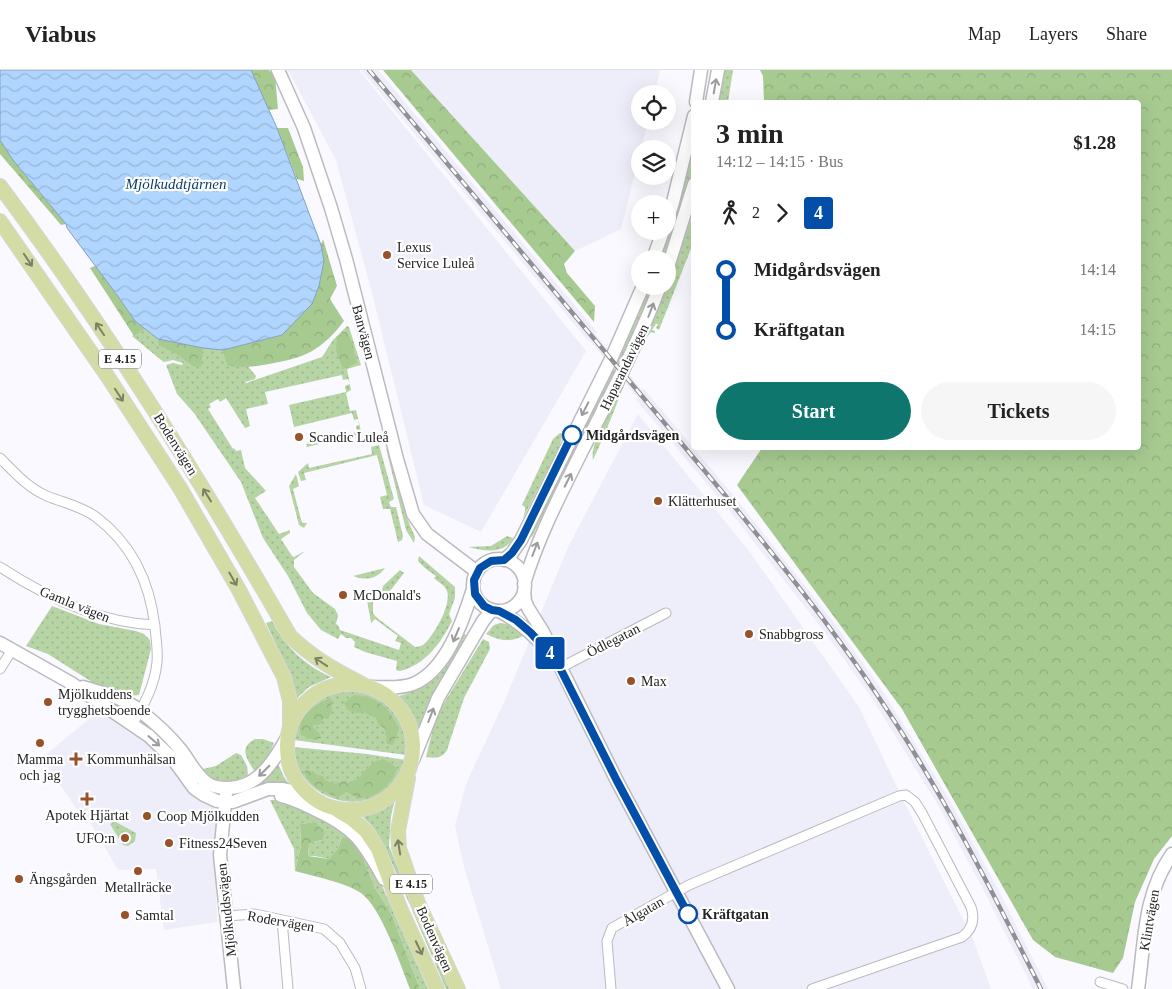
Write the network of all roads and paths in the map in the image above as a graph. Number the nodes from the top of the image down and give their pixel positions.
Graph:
1 (278, 70) edge
2 (701, 70) edge
3 (718, 70) edge
4 (696, 100) edge
5 (712, 100) edge
6 (691, 129) edge
7 (0, 186) edge
8 (691, 194) edge
9 (675, 195) edge
10 (0, 221) edge
11 (674, 250) edge
12 (639, 295) edge
13 (657, 295) edge
14 (0, 458) edge
15 (504, 560) junction
16 (0, 567) edge
17 (477, 572) junction
18 (524, 587) junction
19 (474, 589) junction
20 (496, 610) junction
21 (666, 613) dead end
22 (155, 625) junction
23 (0, 643) edge
24 (12, 650) junction
25 (559, 665) junction
26 (0, 669) edge
27 (71, 683) junction
28 (367, 686) junction
29 (140, 711) junction
30 (132, 725) junction
31 (289, 732) junction
32 (411, 766) junction
33 (226, 788) junction
34 (251, 796) junction
35 (226, 802) junction
36 (324, 804) junction
37 (1172, 854) edge
38 (676, 892) junction
39 (400, 908) junction
40 (226, 916) junction
41 (282, 920) junction
42 (1100, 982) dead end
43 (234, 989) edge
44 (288, 989) edge
45 (361, 989) edge
46 (437, 989) edge
47 (458, 989) edge
48 (611, 989) edge
49 (728, 989) edge
50 (812, 989) edge
51 (1123, 989) edge
52 (1138, 989) edge

1 - 17 street, Banvägen
2 - 4 street
5 -> 3 street
6 - 9 street
28 -> 7 main road, Bodenvägen / E 4.15
8 - 11 street
10 -> 31 main road, Bodenvägen / E 4.15
12 -> 15 street, Haparandavägen
18 -> 13 street, Haparandavägen
14 - 22 street
15 - 17 street
15 - 18 street
16 - 22 street, Gamla vägen
17 - 19 street
18 - 20 street
18 - 25 street
19 - 20 street
19 -> 28 street
20 - 25 street
32 -> 20 street
21 - 25 street, Ödlegatan
22 - 29 street
23 - 24 street
24 - 26 street
24 - 27 street
25 - 38 street
27 - 29 street
27 - 30 street
28 - 31 main road
28 - 32 main road
29 - 30 street
29 - 33 street
30 -> 35 street
31 -> 33 street
31 - 36 main road
32 - 36 main road
47 -> 32 main road, Bodenvägen / E 4.15
33 - 35 street, Mjölkuddsvägen
34 - 35 street
34 - 36 street
34 - 39 street
35 - 40 street, Mjölkuddsvägen
36 - 39 main road, Bodenvägen
37 - 52 street, Klintvägen
38 - 48 street, Ålgatan
38 - 49 street
38 - 50 street
39 -> 46 main road, Bodenvägen / E 4.15
40 - 41 street, Rodervägen
40 - 43 street, Mjölkuddsvägen
41 - 44 street
41 - 45 street, Rodervägen
42 - 51 street

